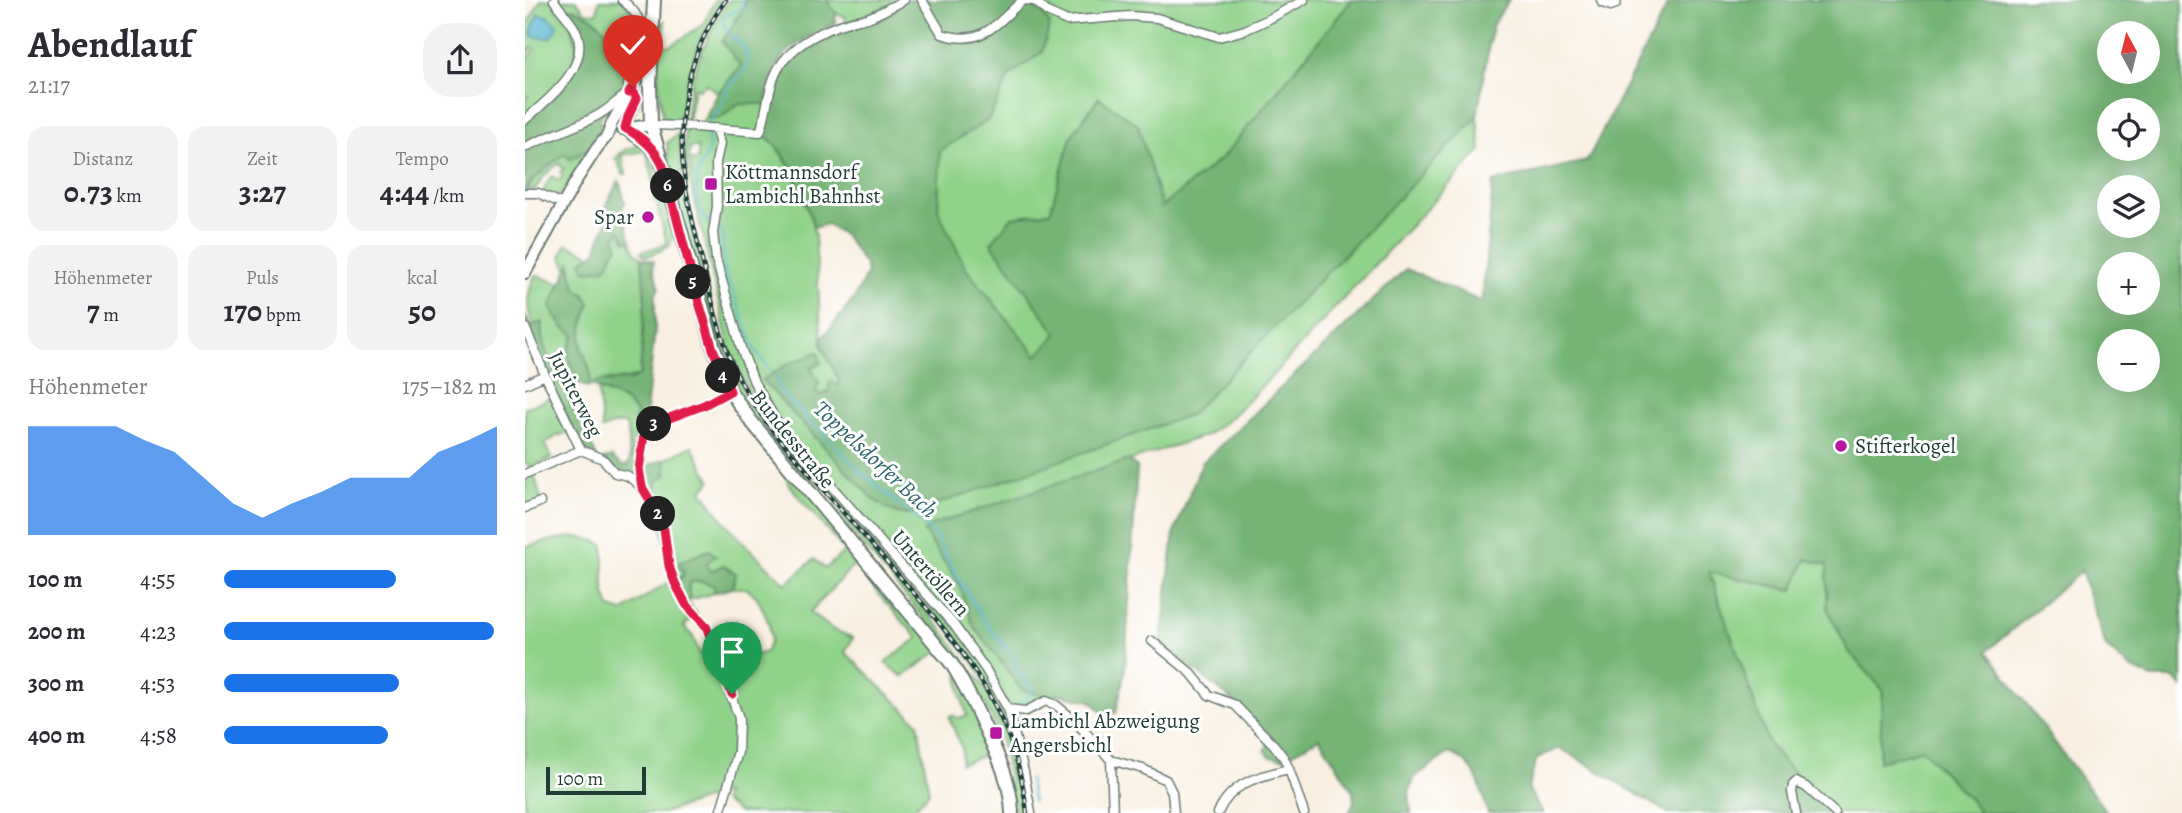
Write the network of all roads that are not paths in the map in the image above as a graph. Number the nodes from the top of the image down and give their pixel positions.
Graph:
1 (554, 0) edge
2 (622, 0) edge
3 (654, 0) edge
4 (904, 0) edge
5 (922, 0) edge
6 (1304, 0) edge
7 (1601, 0) edge
8 (1617, 0) edge
9 (652, 43) junction
10 (630, 92) junction
11 (525, 120) edge
12 (651, 125) junction
13 (625, 128) junction
14 (715, 128) junction
15 (607, 136) junction
16 (525, 148) edge
17 (663, 166) junction
18 (525, 193) edge
19 (563, 204) junction
20 (525, 273) edge
21 (525, 327) edge
22 (545, 375) junction
23 (525, 384) edge
24 (730, 391) junction
25 (581, 450) junction
26 (639, 469) junction
27 (525, 474) edge
28 (628, 476) junction
29 (642, 487) junction
30 (540, 502) dead end
31 (525, 508) edge
32 (1152, 641) dead end
33 (1008, 709) junction
34 (1111, 760) junction
35 (1289, 769) junction
36 (719, 811) edge
37 (1012, 813) edge
38 (1031, 813) edge
39 (1114, 813) edge
40 (1174, 813) edge
41 (1218, 813) edge
42 (1304, 813) edge
43 (1796, 813) edge
44 (1835, 813) edge

1 - 11 street
2 - 10 street
3 - 9 main road, Bundesstraße
4 - 14 street
5 - 6 street
7 - 8 street
9 - 10 main road
9 - 12 main road, Bundesstraße
10 - 13 main road
10 - 15 main road
10 - 16 street
12 - 13 main road
12 - 14 street
12 - 17 main road, Bundesstraße
13 - 15 main road
13 - 17 main road
14 - 33 street, Untertöllern
15 - 19 main road
17 - 24 main road, Bundesstraße
18 - 19 street
19 - 20 main road
21 - 22 street, Jupiterweg
22 - 23 street
22 - 25 street, Jupiterweg
24 - 26 street
24 - 37 main road, Bundesstraße
25 - 27 street
25 - 28 street, Jupiterweg
26 - 28 street
26 - 29 street
28 - 29 street, Jupiterweg
29 - 36 street
30 - 31 street
32 - 35 street
33 - 34 street
33 - 38 street, Untertöllern
34 - 39 street
34 - 40 street
35 - 41 street
35 - 42 street
43 - 44 street

